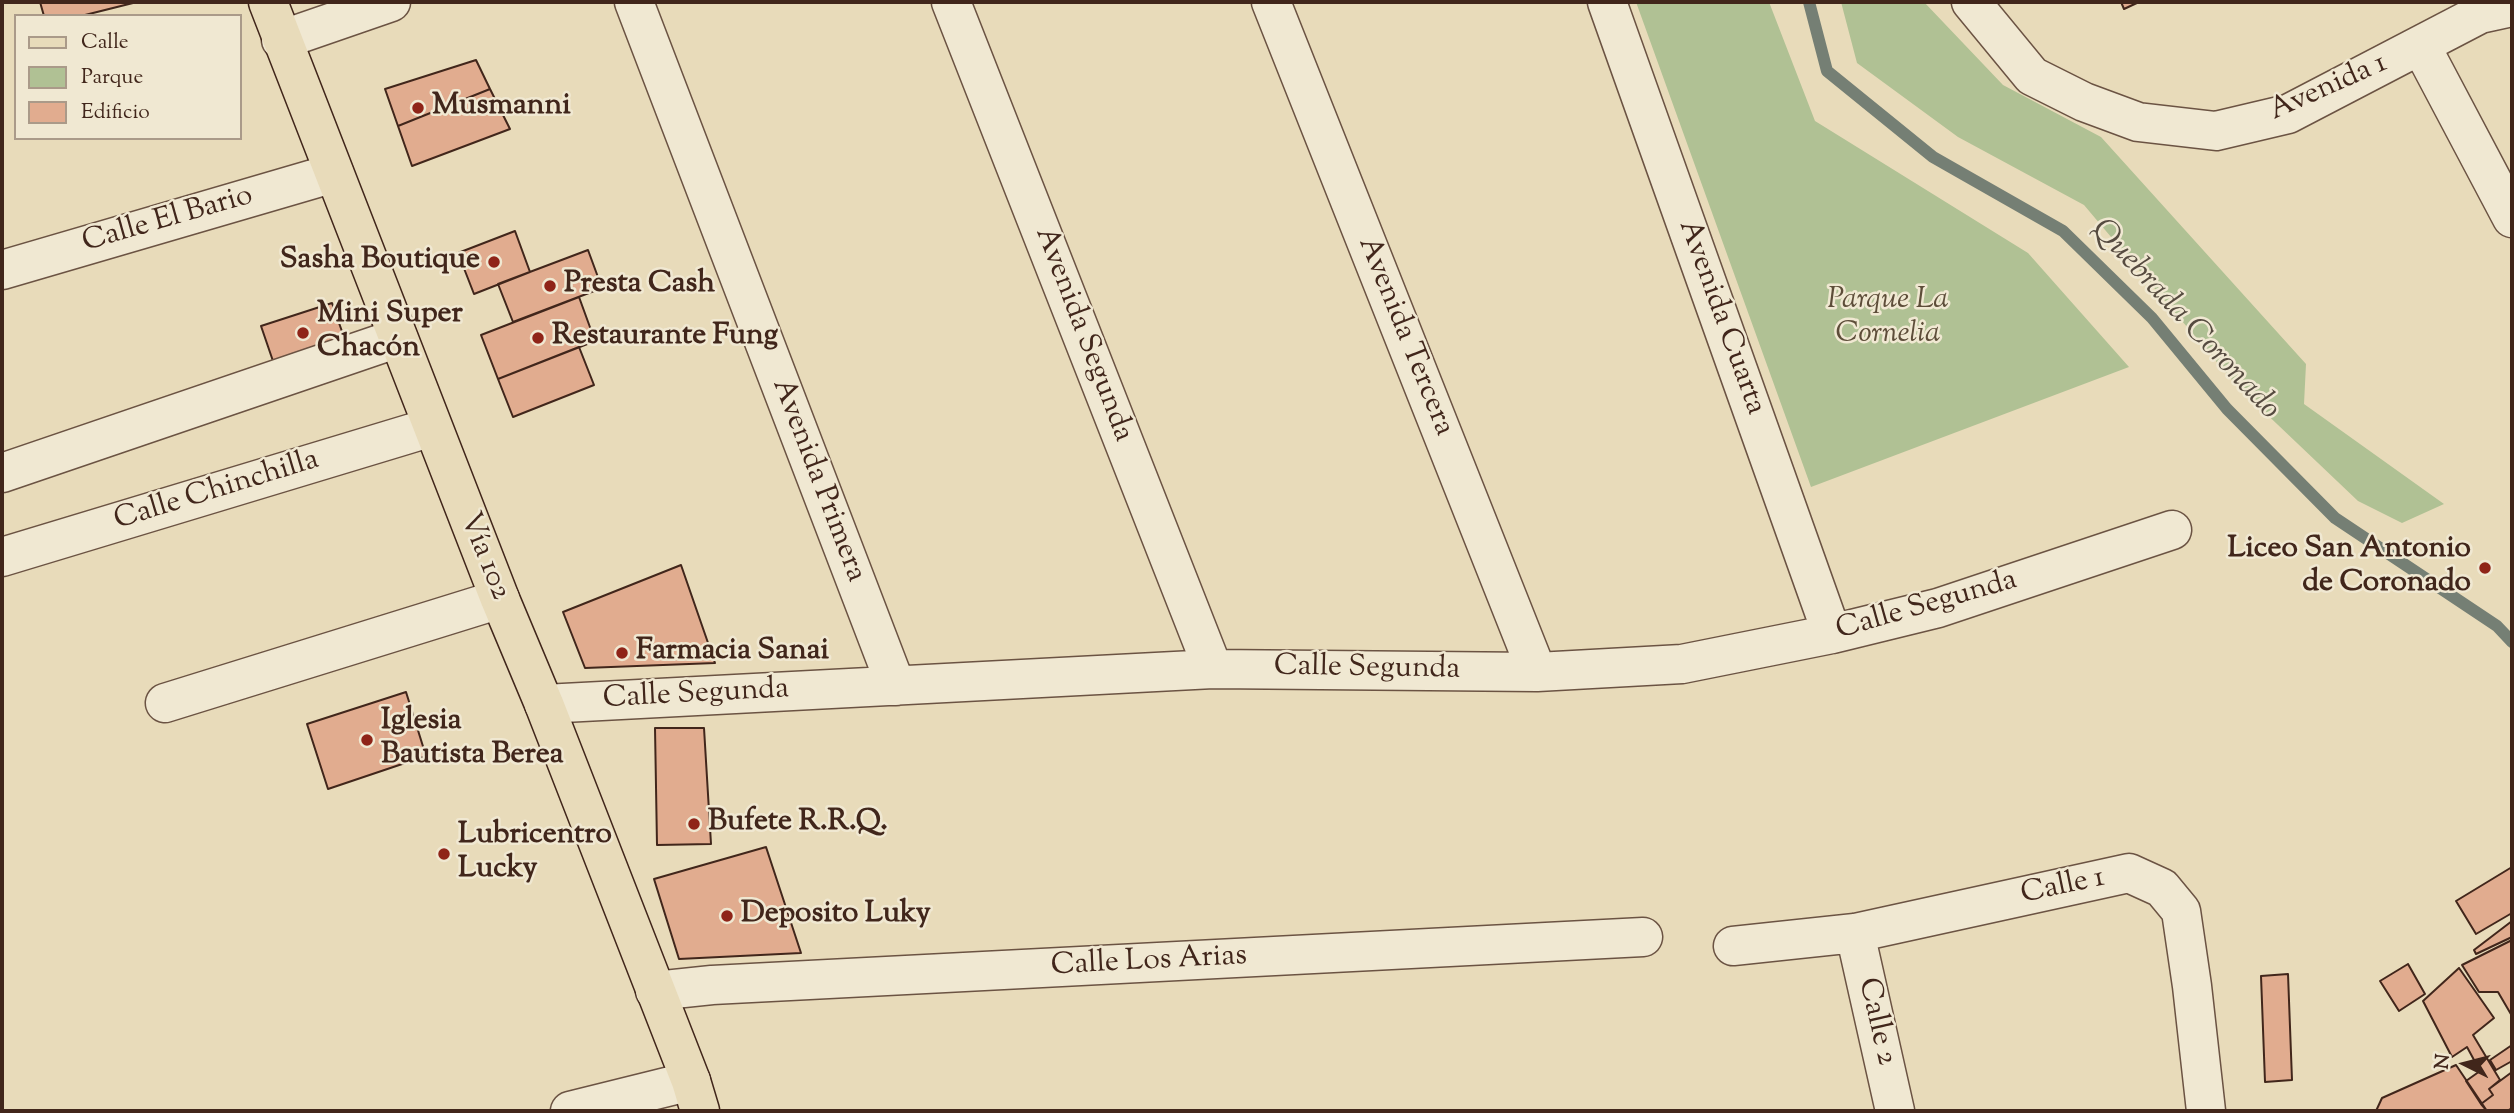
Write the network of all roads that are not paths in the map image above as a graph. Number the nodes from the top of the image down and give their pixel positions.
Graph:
1 (268, 2) edge
2 (391, 2) edge
3 (634, 2) edge
4 (951, 2) edge
5 (1271, 2) edge
6 (1607, 2) edge
7 (1971, 2) edge
8 (2512, 7) edge
9 (281, 40) junction
10 (2421, 46) junction
11 (334, 173) junction
12 (2512, 218) edge
13 (2, 270) edge
14 (398, 338) junction
15 (432, 427) junction
16 (2, 472) edge
17 (2172, 530) dead end
18 (2, 557) edge
19 (500, 599) junction
20 (1832, 634) junction
21 (1213, 669) junction
22 (1537, 673) junction
23 (896, 686) junction
24 (165, 703) dead end
25 (544, 704) junction
26 (1855, 933) junction
27 (1643, 937) dead end
28 (1733, 946) dead end
29 (655, 991) junction
30 (696, 1096) edge
31 (570, 1111) edge
32 (1895, 1111) edge
33 (2206, 1111) edge

1 - 9 main road, Vía 102
2 - 9 street
3 - 23 street, Avenida Primera
4 - 21 street, Avenida Segunda
5 - 22 street, Avenida Tercera
6 - 20 street, Avenida Cuarta
7 - 10 street, Avenida 1
8 - 10 street, Avenida 1
9 - 11 main road, Vía 102
10 - 12 street
11 - 13 street, Calle El Bario
11 - 14 main road, Vía 102
14 - 15 main road, Vía 102
14 - 16 street
15 - 18 street, Calle Chinchilla
15 - 19 main road, Vía 102
17 - 20 street, Calle Segunda
19 - 24 street
19 - 25 main road, Vía 102
20 - 22 street, Calle Segunda
21 - 22 street, Calle Segunda
21 - 23 street, Calle Segunda
23 - 25 street, Calle Segunda
25 - 29 main road, Vía 102
26 - 28 street, Calle 1
26 - 32 street, Calle 2
26 - 33 street, Calle 1
27 - 29 street, Calle Los Arias
29 - 30 main road, Vía 102
30 - 31 street

